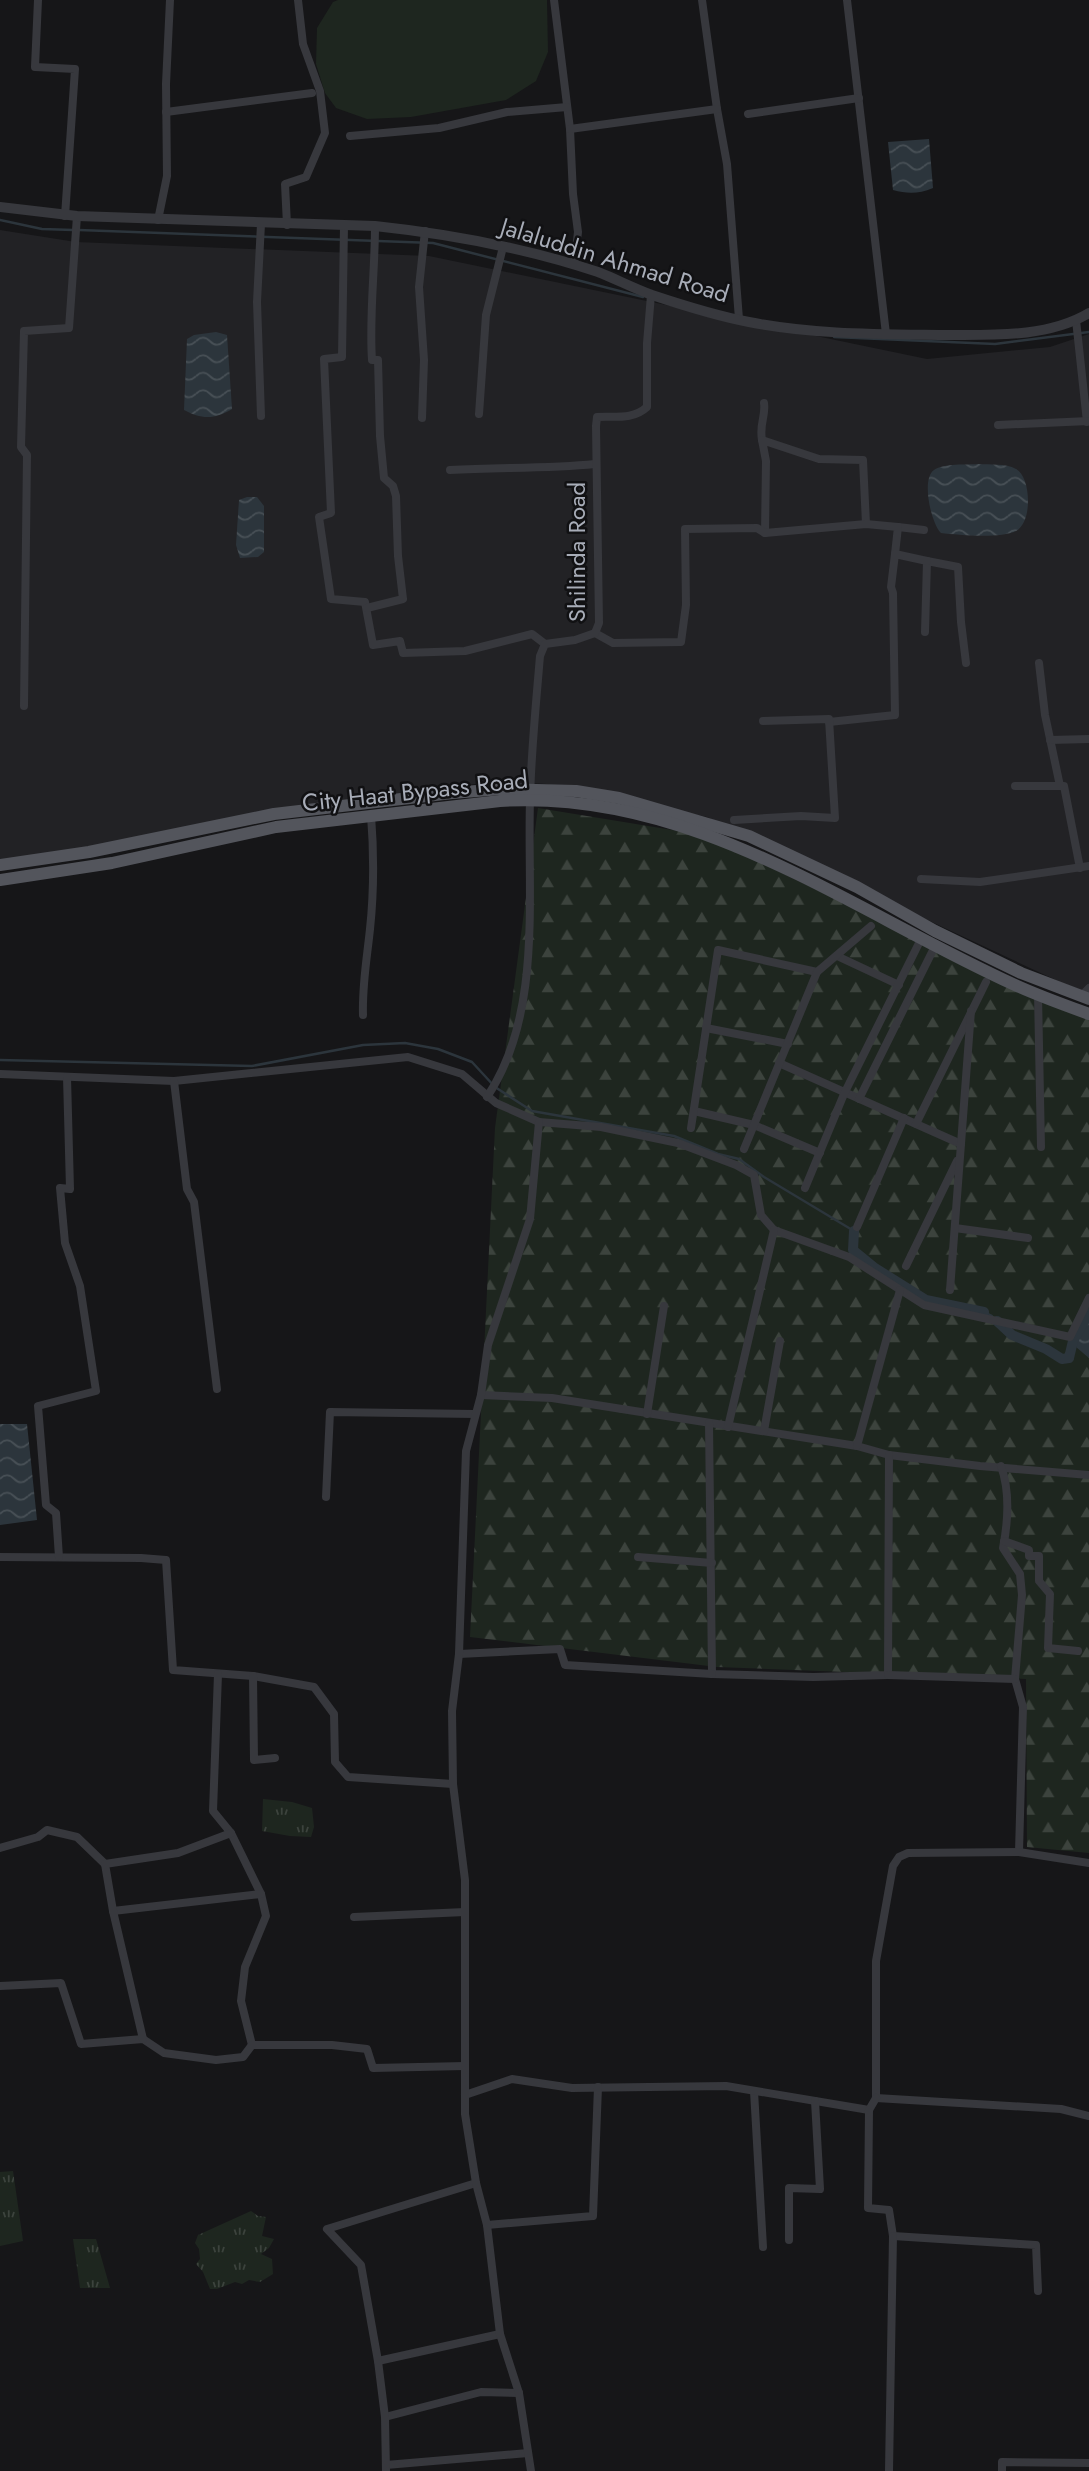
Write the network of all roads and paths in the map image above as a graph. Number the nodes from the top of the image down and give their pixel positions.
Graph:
1 (38, 0) edge
2 (170, 0) edge
3 (298, 0) edge
4 (554, 0) edge
5 (702, 0) edge
6 (848, 0) edge
7 (312, 93) dead end
8 (859, 97) junction
9 (567, 107) junction
10 (717, 109) junction
11 (166, 112) junction
12 (748, 114) dead end
13 (570, 129) junction
14 (350, 136) dead end
15 (0, 207) edge
16 (71, 216) junction
17 (159, 220) junction
18 (261, 224) junction
19 (287, 225) junction
20 (344, 226) junction
21 (375, 226) junction
22 (425, 231) junction
23 (503, 247) junction
24 (574, 265) junction
25 (651, 295) junction
26 (1089, 313) edge
27 (739, 319) junction
28 (1076, 320) junction
29 (886, 334) junction
30 (764, 403) dead end
31 (479, 414) dead end
32 (261, 416) dead end
33 (422, 418) dead end
34 (1088, 421) edge
35 (998, 425) dead end
36 (762, 440) junction
37 (595, 464) junction
38 (450, 470) dead end
39 (866, 524) junction
40 (898, 527) junction
41 (924, 530) dead end
42 (765, 533) junction
43 (895, 554) junction
44 (927, 561) junction
45 (367, 608) junction
46 (925, 632) dead end
47 (595, 633) junction
48 (545, 644) junction
49 (966, 663) dead end
50 (1039, 663) dead end
51 (24, 706) dead end
52 (764, 721) dead end
53 (829, 722) junction
54 (1089, 739) edge
55 (1050, 740) junction
56 (1015, 786) dead end
57 (1060, 786) junction
58 (530, 794) junction
59 (371, 815) junction
60 (734, 820) dead end
61 (0, 865) edge
62 (1085, 867) edge
63 (921, 879) dead end
64 (0, 880) edge
65 (871, 926) dead end
66 (922, 937) junction
67 (936, 944) junction
68 (837, 956) junction
69 (817, 972) junction
70 (986, 982) dead end
71 (899, 985) junction
72 (1038, 994) junction
73 (1086, 995) edge
74 (971, 1011) junction
75 (1089, 1014) edge
76 (363, 1015) dead end
77 (706, 1028) junction
78 (788, 1044) junction
79 (779, 1063) junction
80 (0, 1074) edge
81 (67, 1077) junction
82 (174, 1081) junction
83 (845, 1092) junction
84 (489, 1095) junction
85 (859, 1099) junction
86 (694, 1111) junction
87 (904, 1118) junction
88 (540, 1122) junction
89 (916, 1124) junction
90 (754, 1125) junction
91 (691, 1128) dead end
92 (961, 1144) junction
93 (1041, 1147) dead end
94 (744, 1149) dead end
95 (820, 1153) junction
96 (960, 1155) junction
97 (805, 1188) dead end
98 (857, 1227) dead end
99 (955, 1228) junction
100 (774, 1230) junction
101 (1028, 1238) dead end
102 (906, 1266) dead end
103 (900, 1290) junction
104 (950, 1290) dead end
105 (1089, 1298) edge
106 (664, 1306) dead end
107 (780, 1341) dead end
108 (217, 1389) dead end
109 (481, 1395) junction
110 (475, 1414) junction
111 (647, 1414) junction
112 (709, 1423) junction
113 (728, 1427) junction
114 (764, 1432) junction
115 (857, 1446) junction
116 (889, 1455) junction
117 (1001, 1466) junction
118 (1089, 1475) edge
119 (326, 1497) dead end
120 (1004, 1542) junction
121 (0, 1557) edge
122 (638, 1557) dead end
123 (59, 1558) junction
124 (712, 1563) junction
125 (1077, 1651) dead end
126 (459, 1654) junction
127 (218, 1674) junction
128 (712, 1674) junction
129 (888, 1675) junction
130 (253, 1676) junction
131 (1015, 1679) junction
132 (275, 1758) dead end
133 (453, 1784) junction
134 (232, 1833) junction
135 (0, 1848) edge
136 (1019, 1852) junction
137 (1089, 1863) edge
138 (105, 1864) junction
139 (261, 1894) junction
140 (113, 1911) junction
141 (465, 1912) junction
142 (354, 1917) dead end
143 (0, 1986) edge
144 (143, 2039) junction
145 (252, 2045) junction
146 (465, 2066) junction
147 (598, 2087) junction
148 (754, 2091) junction
149 (465, 2095) junction
150 (876, 2098) junction
151 (815, 2101) junction
152 (869, 2110) junction
153 (1089, 2116) edge
154 (476, 2183) junction
155 (487, 2224) junction
156 (893, 2236) junction
157 (789, 2240) dead end
158 (763, 2247) dead end
159 (1038, 2291) dead end
160 (500, 2334) junction
161 (378, 2361) junction
162 (519, 2393) junction
163 (385, 2417) junction
164 (528, 2453) junction
165 (1089, 2463) edge
166 (386, 2468) edge
167 (531, 2471) edge
168 (889, 2471) edge
169 (1002, 2471) edge

1 - 16 street
2 - 11 street
3 - 19 street
4 - 9 street
5 - 10 street
6 - 8 street
7 - 11 street
8 - 12 street
8 - 29 street
9 - 13 street
9 - 14 street
10 - 13 street
10 - 27 street
11 - 17 street
13 - 24 street
15 - 16 street, Jalaluddin Ahmad Road
16 - 17 street, Jalaluddin Ahmad Road
16 - 51 street
17 - 18 street, Jalaluddin Ahmad Road
18 - 19 street, Jalaluddin Ahmad Road
18 - 32 street
19 - 20 street, Jalaluddin Ahmad Road
20 - 21 street, Jalaluddin Ahmad Road
20 - 45 street
21 - 22 street, Jalaluddin Ahmad Road
21 - 45 street
22 - 23 street, Jalaluddin Ahmad Road
22 - 33 street
23 - 24 street, Jalaluddin Ahmad Road
23 - 31 street
24 - 25 street, Jalaluddin Ahmad Road
25 - 27 street, Jalaluddin Ahmad Road
25 - 37 street, Shilinda Road
26 - 28 street, Jalaluddin Ahmad Road
27 - 29 street, Jalaluddin Ahmad Road
28 - 29 street, Jalaluddin Ahmad Road
28 - 34 street
30 - 36 street
34 - 35 street
36 - 39 street
36 - 42 street
37 - 38 street
37 - 47 street, Shilinda Road
39 - 40 street
39 - 42 street
40 - 41 street
40 - 43 street
42 - 47 street
43 - 44 street
43 - 53 street
44 - 46 street
44 - 49 street
45 - 48 street
47 - 48 street, Shilinda Road
48 - 58 street, Shilinda Road
50 - 55 street
52 - 53 street
53 - 60 street
54 - 55 street
55 - 57 street
56 - 57 street
57 - 62 street
58 - 59 main road, City Haat Bypass Road
58 - 61 main road, City Haat Bypass Road
58 - 66 main road, City Haat Bypass Road
58 - 73 main road, City Haat Bypass Road
58 - 84 street, Shilinda Road
59 - 64 main road, City Haat Bypass Road
59 - 76 street
62 - 63 street
65 - 68 street
66 - 67 main road, City Haat Bypass Road
66 - 71 street
67 - 72 main road, City Haat Bypass Road
67 - 85 street
68 - 69 street
68 - 71 street
69 - 77 street
69 - 78 street
70 - 74 street
71 - 83 street
72 - 75 main road, City Haat Bypass Road
72 - 93 street
74 - 89 street
74 - 92 street
77 - 78 street
77 - 86 street
78 - 79 street
79 - 83 street
79 - 90 street
80 - 81 street
81 - 82 street
81 - 123 street
82 - 84 street
82 - 108 street
83 - 85 street
83 - 95 street
84 - 88 street
85 - 87 street
86 - 90 street
86 - 91 street
87 - 89 street
87 - 98 street
88 - 100 street
88 - 109 street
89 - 92 street
90 - 94 street
90 - 95 street
92 - 96 street
95 - 97 street
96 - 99 street
96 - 102 street
99 - 101 street
99 - 104 street
100 - 103 street
100 - 113 street
103 - 105 street
103 - 115 street
106 - 111 street
107 - 114 street
109 - 110 street
109 - 111 street
110 - 119 street
110 - 126 street
111 - 112 street
112 - 113 street
112 - 124 street
113 - 114 street
114 - 115 street
115 - 116 street
116 - 117 street
116 - 129 street
117 - 118 street
117 - 120 street
120 - 125 street
120 - 131 street
121 - 123 street
122 - 124 street
123 - 127 street
124 - 128 street
126 - 128 street
126 - 133 street
127 - 130 street
127 - 134 street
128 - 129 street
129 - 131 street
130 - 132 street
130 - 133 street
131 - 136 street
133 - 141 street
134 - 138 street
134 - 139 street
135 - 138 street
136 - 137 street
136 - 150 street
138 - 140 street
139 - 140 street
139 - 145 street
140 - 144 street
141 - 142 street
141 - 146 street
143 - 144 street
144 - 145 street
145 - 146 street
146 - 149 street
147 - 148 street
147 - 149 street
147 - 155 street
148 - 151 street
148 - 158 street
149 - 154 street
150 - 152 street
150 - 153 street
151 - 152 street
151 - 157 street
152 - 156 street
154 - 155 street
154 - 161 street
155 - 160 street
156 - 159 street
156 - 168 street
160 - 161 street
160 - 162 street
161 - 163 street
162 - 163 street
162 - 164 street
163 - 166 street
164 - 166 street
164 - 167 street
165 - 169 street

